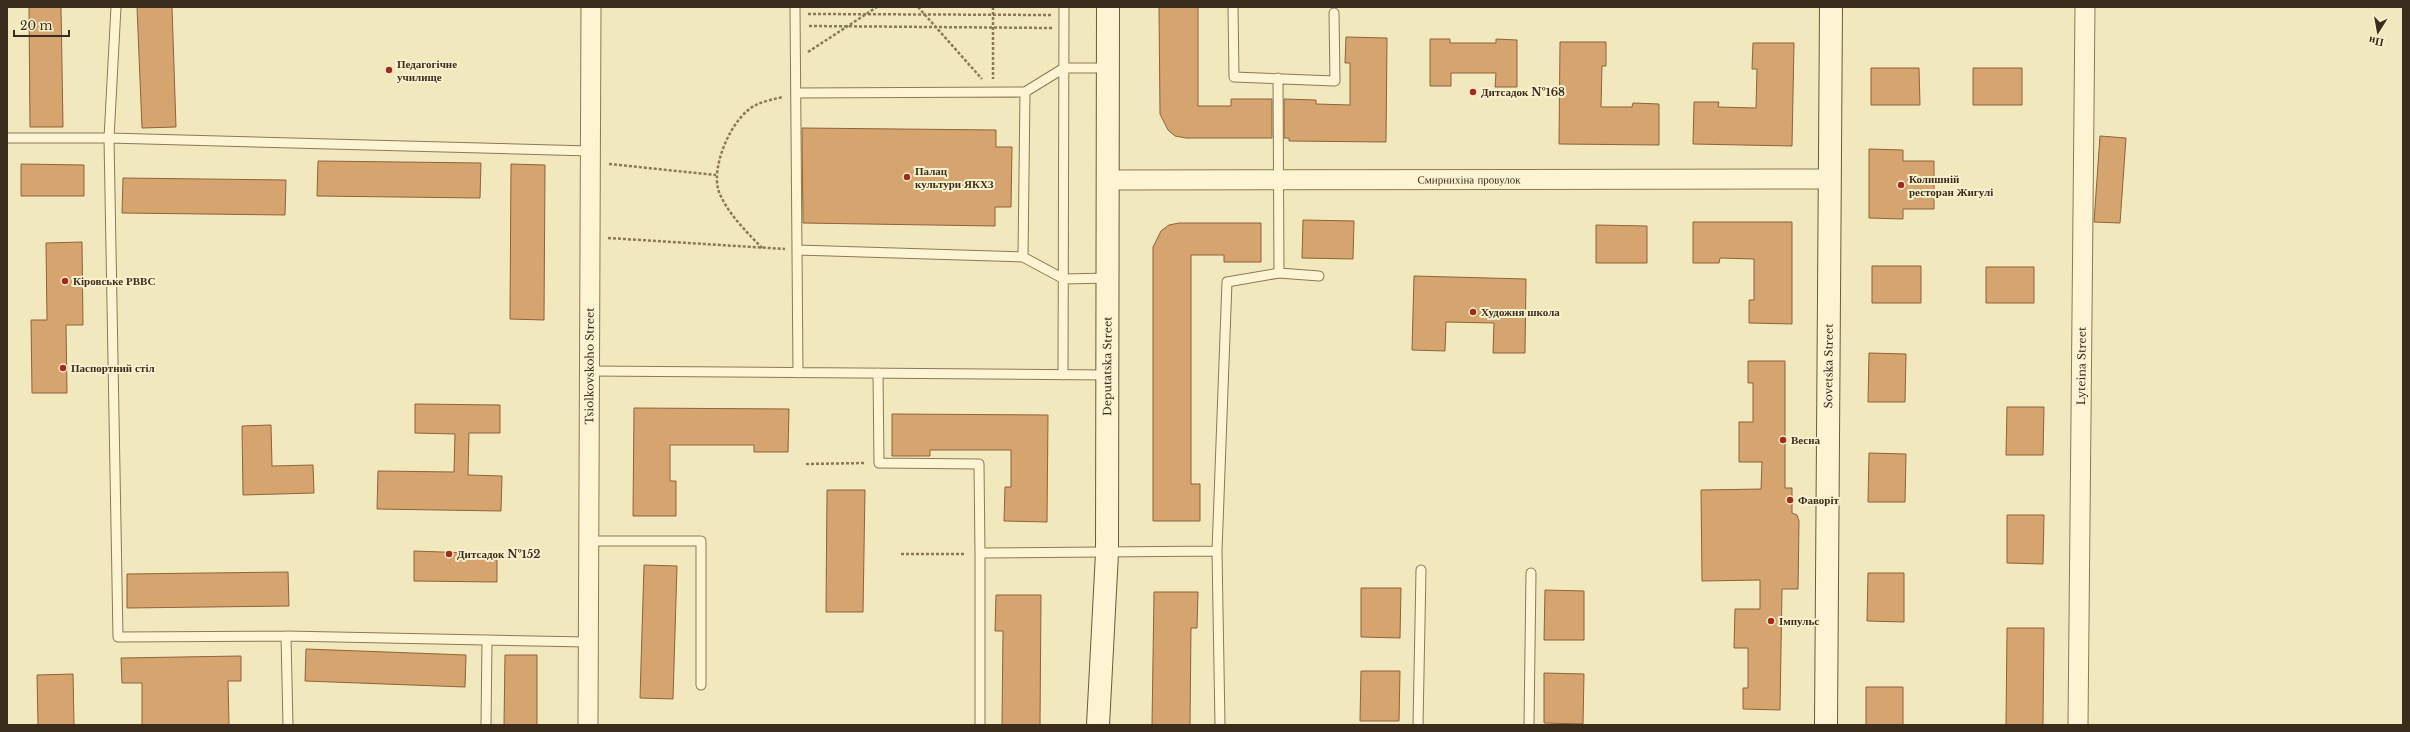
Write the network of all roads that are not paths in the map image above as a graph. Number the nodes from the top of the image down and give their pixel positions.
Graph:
1 (116, 7) edge
2 (591, 7) edge
3 (1108, 7) edge
4 (1233, 7) edge
5 (1831, 7) edge
6 (2085, 7) edge
7 (796, 11) edge
8 (1064, 11) edge
9 (1334, 13) dead end
10 (1064, 68) junction
11 (1108, 68) junction
12 (1278, 78) junction
13 (1025, 92) junction
14 (796, 93) junction
15 (7, 138) edge
16 (109, 138) junction
17 (590, 157) junction
18 (1830, 179) junction
19 (1108, 180) junction
20 (1279, 180) junction
21 (797, 250) junction
22 (1023, 257) junction
23 (1280, 273) junction
24 (1319, 276) dead end
25 (1108, 278) junction
26 (1064, 279) junction
27 (589, 371) junction
28 (798, 373) junction
29 (878, 373) junction
30 (1063, 375) junction
31 (1108, 375) junction
32 (588, 541) junction
33 (1217, 551) junction
34 (980, 553) junction
35 (1107, 553) junction
36 (1421, 570) dead end
37 (1531, 573) dead end
38 (286, 636) junction
39 (487, 640) junction
40 (587, 642) junction
41 (701, 685) dead end
42 (288, 725) edge
43 (486, 725) edge
44 (588, 725) edge
45 (980, 725) edge
46 (1098, 725) edge
47 (1220, 725) edge
48 (1418, 725) edge
49 (1530, 725) edge
50 (1826, 725) edge
51 (2078, 725) edge

1 - 16 lane
2 - 17 street, Tsiolkovskoho Street
3 - 11 street, Deputatska Street
4 - 12 lane
5 - 18 street, Sovetska Street
6 - 51 street, Lyteina Street
7 - 14 lane
8 - 10 lane
9 - 12 lane
10 - 11 lane
10 - 13 lane
10 - 26 lane
11 - 19 street, Deputatska Street
12 - 20 lane
13 - 14 lane
13 - 22 lane
14 - 21 lane
15 - 16 lane
16 - 17 lane
16 - 38 lane
17 - 27 street, Tsiolkovskoho Street
18 - 20 street, Смирнихіна провулок
18 - 50 street, Sovetska Street
19 - 20 street, Смирнихіна провулок
19 - 25 street, Deputatska Street
20 - 23 lane
21 - 22 lane
21 - 28 lane
22 - 26 lane
23 - 24 lane
23 - 33 lane
25 - 26 lane
25 - 31 street, Deputatska Street
26 - 30 lane
27 - 28 lane
27 - 32 street, Tsiolkovskoho Street
28 - 29 lane
29 - 30 lane
29 - 34 lane
30 - 31 lane
31 - 35 street, Deputatska Street
32 - 40 street, Tsiolkovskoho Street
32 - 41 lane
33 - 35 lane
33 - 47 lane
34 - 35 lane
34 - 45 lane
35 - 46 street, Deputatska Street
36 - 48 lane
37 - 49 lane
38 - 39 lane
38 - 42 lane
39 - 40 lane
39 - 43 lane
40 - 44 street, Tsiolkovskoho Street

